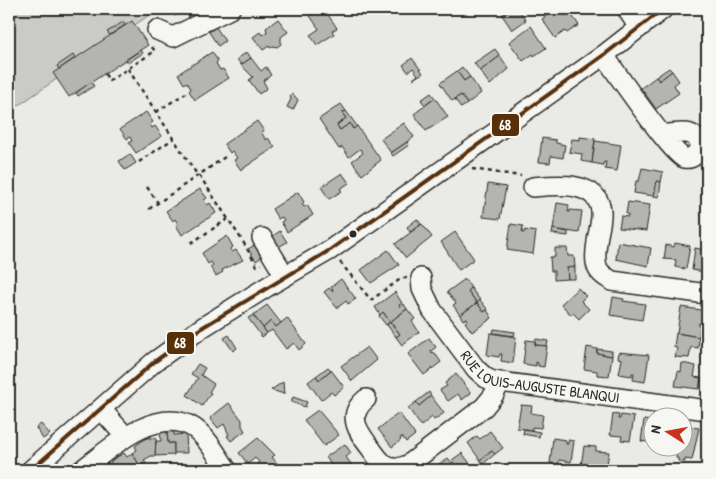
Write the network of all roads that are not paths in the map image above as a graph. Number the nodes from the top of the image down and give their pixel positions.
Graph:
1 (230, 9) edge
2 (627, 9) edge
3 (663, 9) edge
4 (639, 28) junction
5 (153, 38) road end
6 (604, 55) junction
7 (661, 134) dead end
8 (533, 187) road end
9 (262, 238) dead end
10 (285, 276) junction
11 (420, 278) road end
12 (707, 294) edge
13 (500, 383) junction
14 (366, 399) dead end
15 (101, 409) junction
16 (707, 410) edge
17 (125, 436) junction
18 (31, 470) edge
19 (82, 470) edge
20 (228, 470) edge

1 - 5 street
2 - 4 street
3 - 4 street
4 - 6 street
6 - 7 street
6 - 10 street
8 - 12 street
9 - 10 street
10 - 15 street
11 - 13 street, RUE LOUIS-AUGUSTE BLANQUI
13 - 14 street
13 - 16 street, RUE LOUIS-AUGUSTE BLANQUI
15 - 17 street
15 - 18 street
17 - 19 street
17 - 20 street

